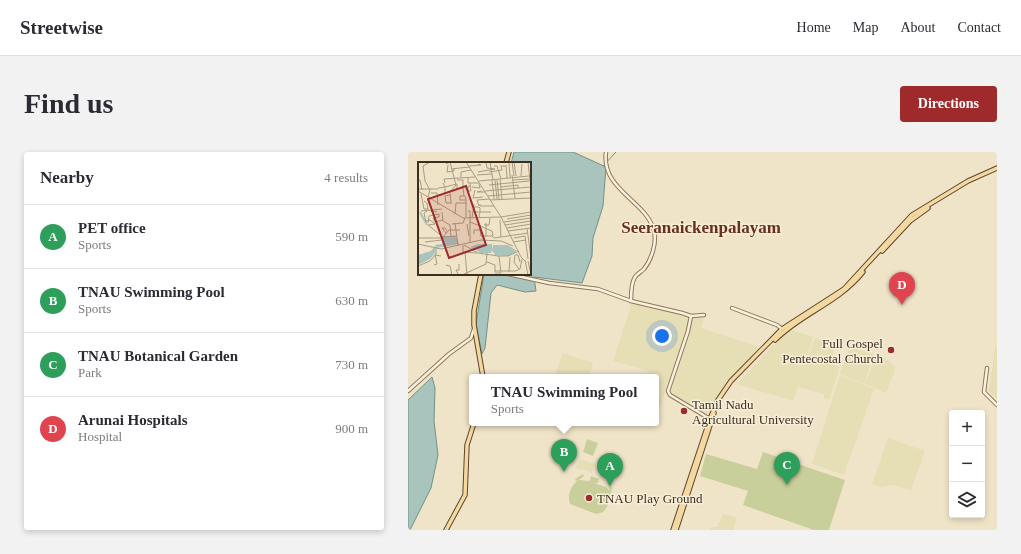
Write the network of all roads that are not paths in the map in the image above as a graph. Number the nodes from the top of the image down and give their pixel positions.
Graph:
1 (509, 152) edge
2 (606, 152) edge
3 (506, 162) edge
4 (997, 168) edge
5 (481, 275) edge
6 (513, 275) edge
7 (631, 301) junction
8 (732, 308) dead end
9 (704, 315) dead end
10 (691, 316) junction
11 (474, 329) junction
12 (782, 329) junction
13 (987, 368) dead end
14 (483, 374) edge
15 (408, 391) edge
16 (997, 405) edge
17 (711, 419) junction
18 (473, 426) edge
19 (446, 530) edge
20 (675, 530) edge

1 - 3 main road
2 - 7 street
4 - 12 main road
4 - 17 main road
5 - 11 main road
6 - 7 street
7 - 10 street
8 - 12 street
9 - 10 street
10 - 17 street
11 - 14 main road
11 - 15 street
12 - 17 main road
13 - 16 street
17 - 20 main road
18 - 19 main road

